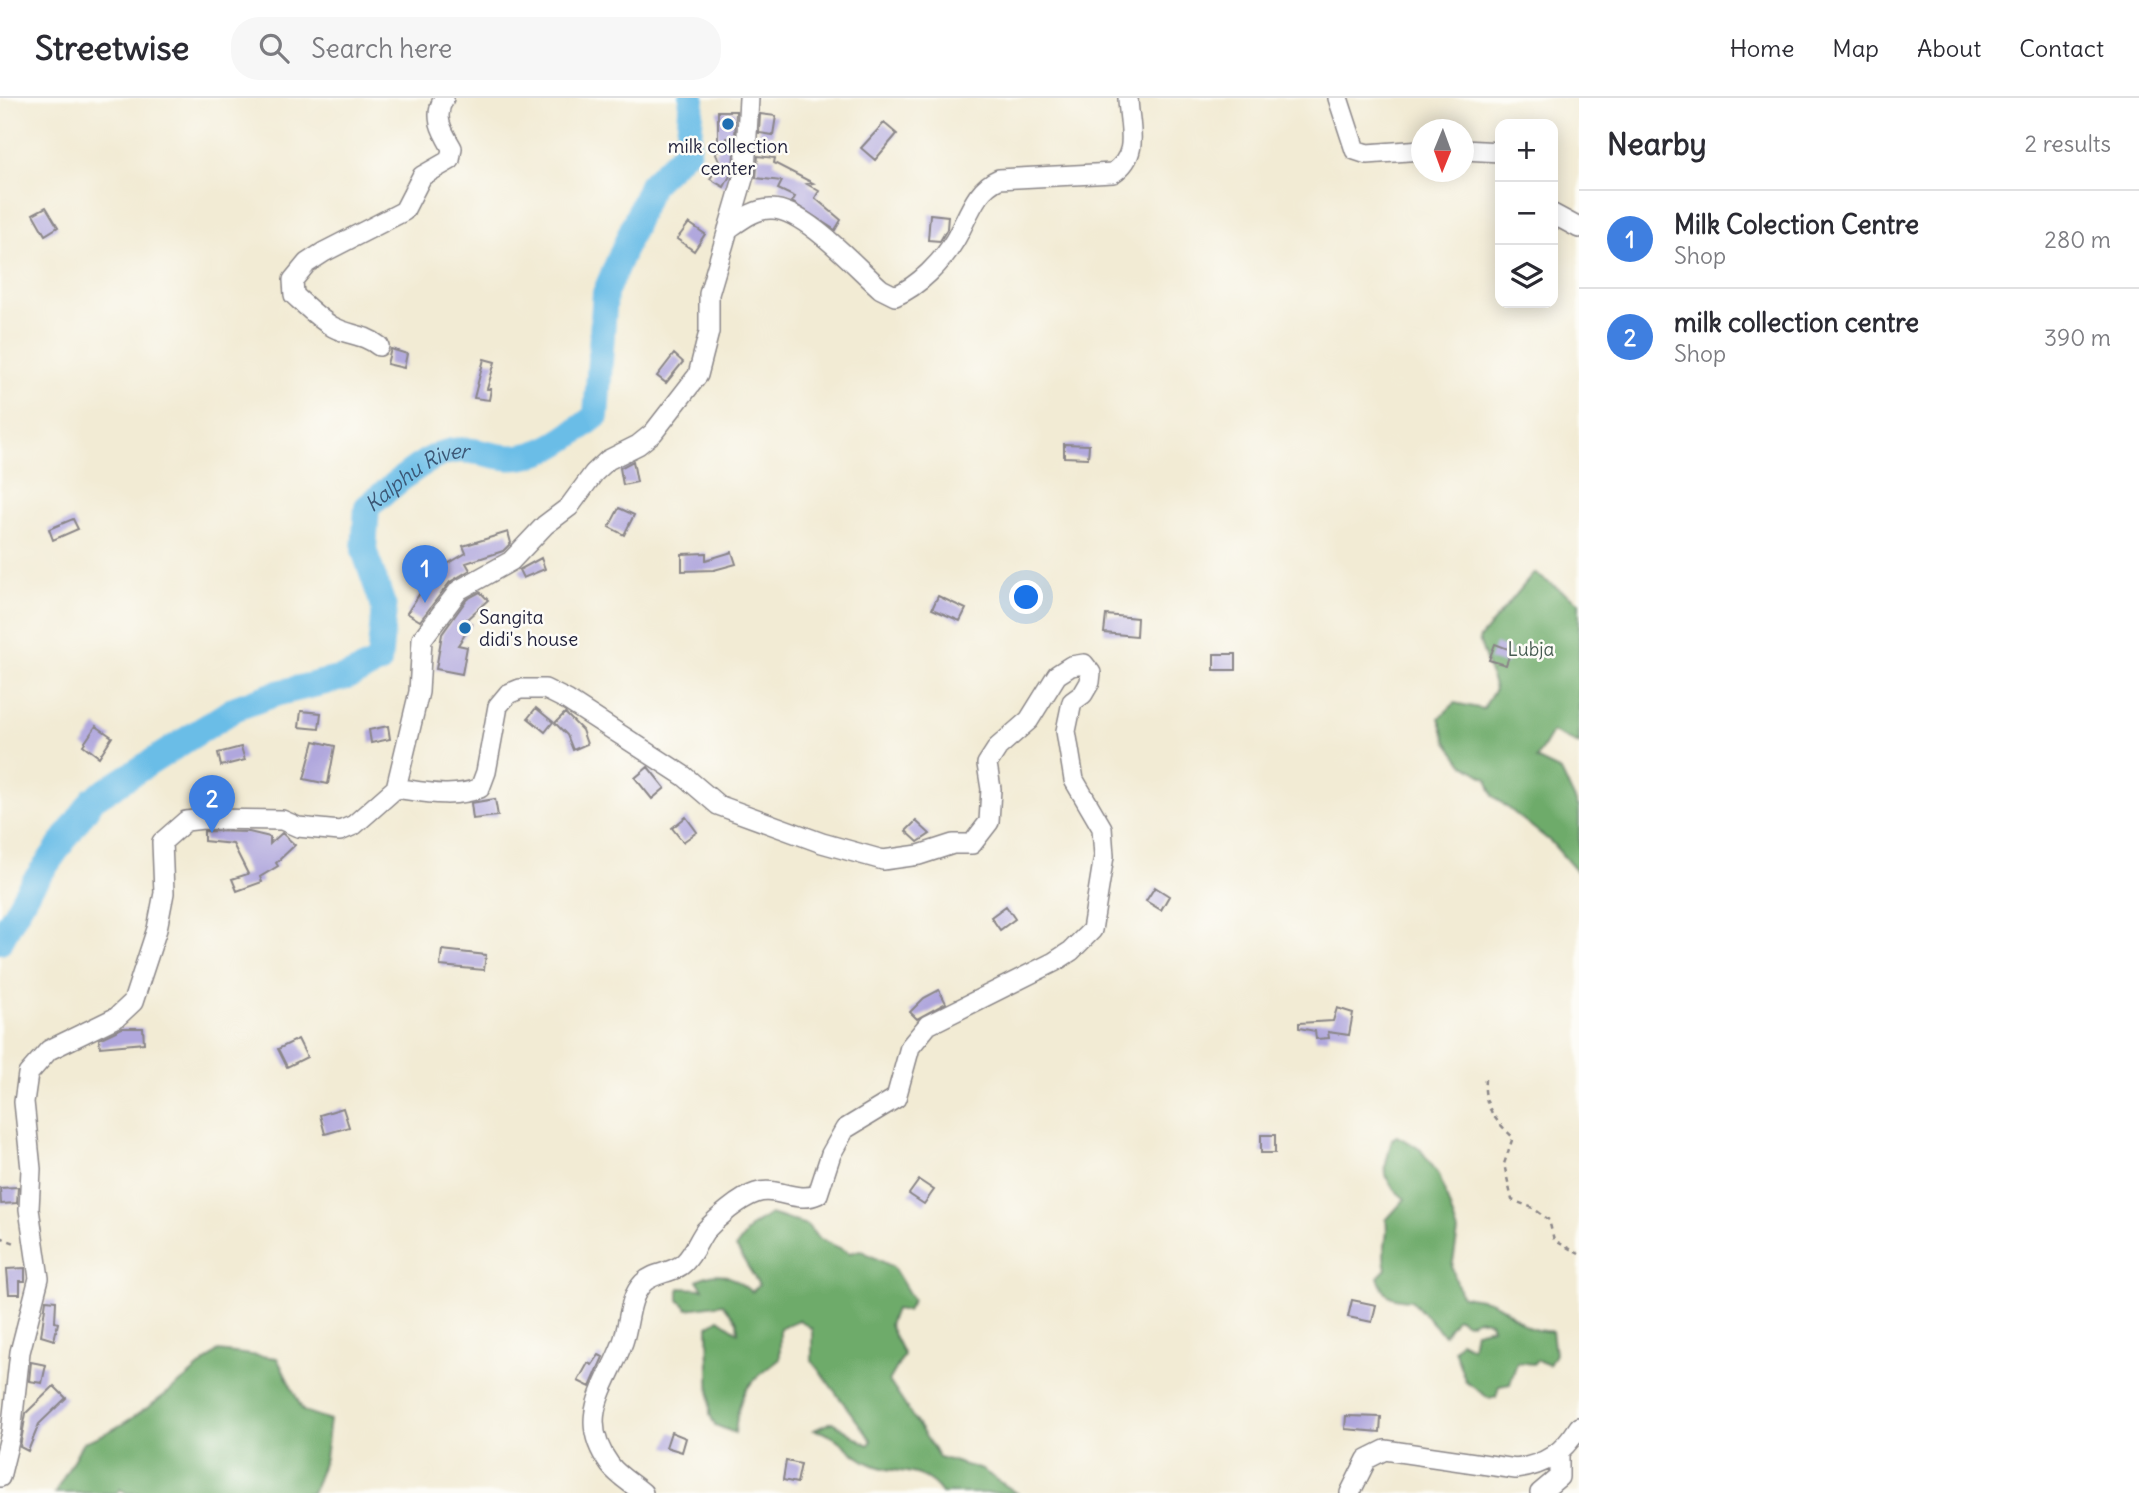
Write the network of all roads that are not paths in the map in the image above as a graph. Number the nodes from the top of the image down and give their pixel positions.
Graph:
1 (444, 98) edge
2 (749, 98) edge
3 (1128, 98) edge
4 (1338, 98) edge
5 (1411, 151) edge
6 (1474, 151) edge
7 (1495, 152) edge
8 (1558, 217) edge
9 (1579, 228) edge
10 (728, 229) junction
11 (379, 346) dead end
12 (396, 788) junction
13 (1579, 1427) edge
14 (1559, 1454) junction
15 (0, 1477) edge
16 (643, 1493) edge
17 (1350, 1493) edge
18 (1540, 1493) edge

1 - 11 street
2 - 10 street
3 - 10 street
4 - 5 street
6 - 7 street
8 - 9 street
10 - 12 street
12 - 15 street
12 - 16 street
13 - 14 street
14 - 17 street
14 - 18 street

